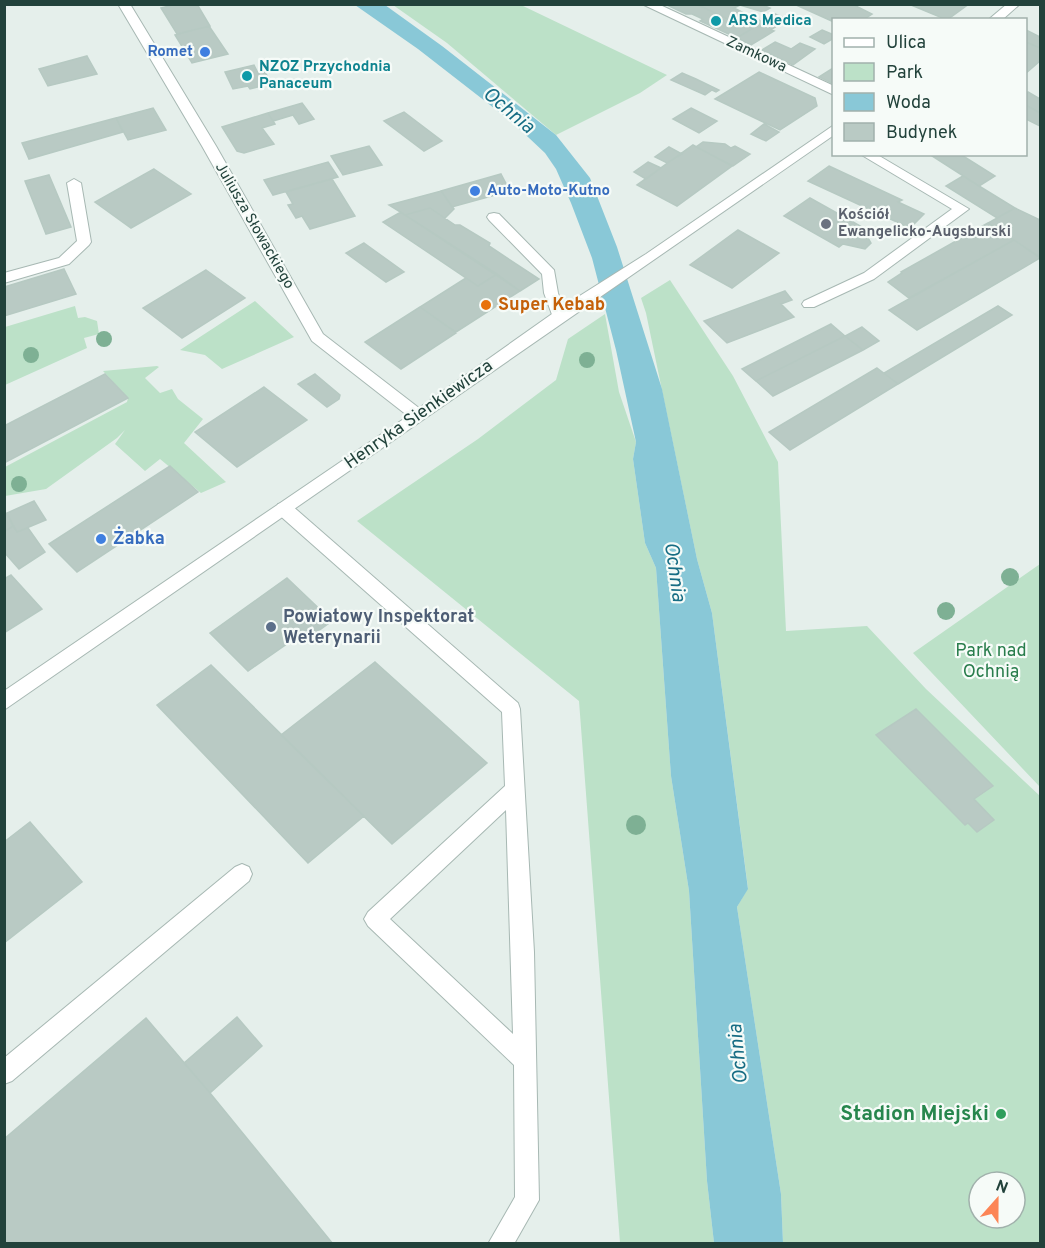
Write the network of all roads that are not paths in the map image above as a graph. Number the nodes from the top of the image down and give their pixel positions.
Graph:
1 (124, 4) edge
2 (647, 4) edge
3 (1016, 4) edge
4 (997, 18) edge
5 (832, 90) edge
6 (831, 133) edge
7 (869, 156) edge
8 (74, 183) dead end
9 (494, 217) dead end
10 (4, 278) edge
11 (809, 304) dead end
12 (563, 313) junction
13 (419, 416) junction
14 (284, 509) junction
15 (4, 702) edge
16 (515, 789) junction
17 (242, 874) dead end
18 (525, 1060) junction
19 (4, 1073) edge
20 (500, 1244) edge

1 - 13 street, Juliusza Słowackiego
2 - 5 street, Zamkowa
3 - 4 street
6 - 12 street, Henryka Sienkiewicza
7 - 11 street
8 - 10 street
9 - 12 street
12 - 13 street, Henryka Sienkiewicza
13 - 14 street, Henryka Sienkiewicza
14 - 15 street, Henryka Sienkiewicza
14 - 16 street
16 - 18 street
16 - 18 street
17 - 19 street
18 - 20 street

